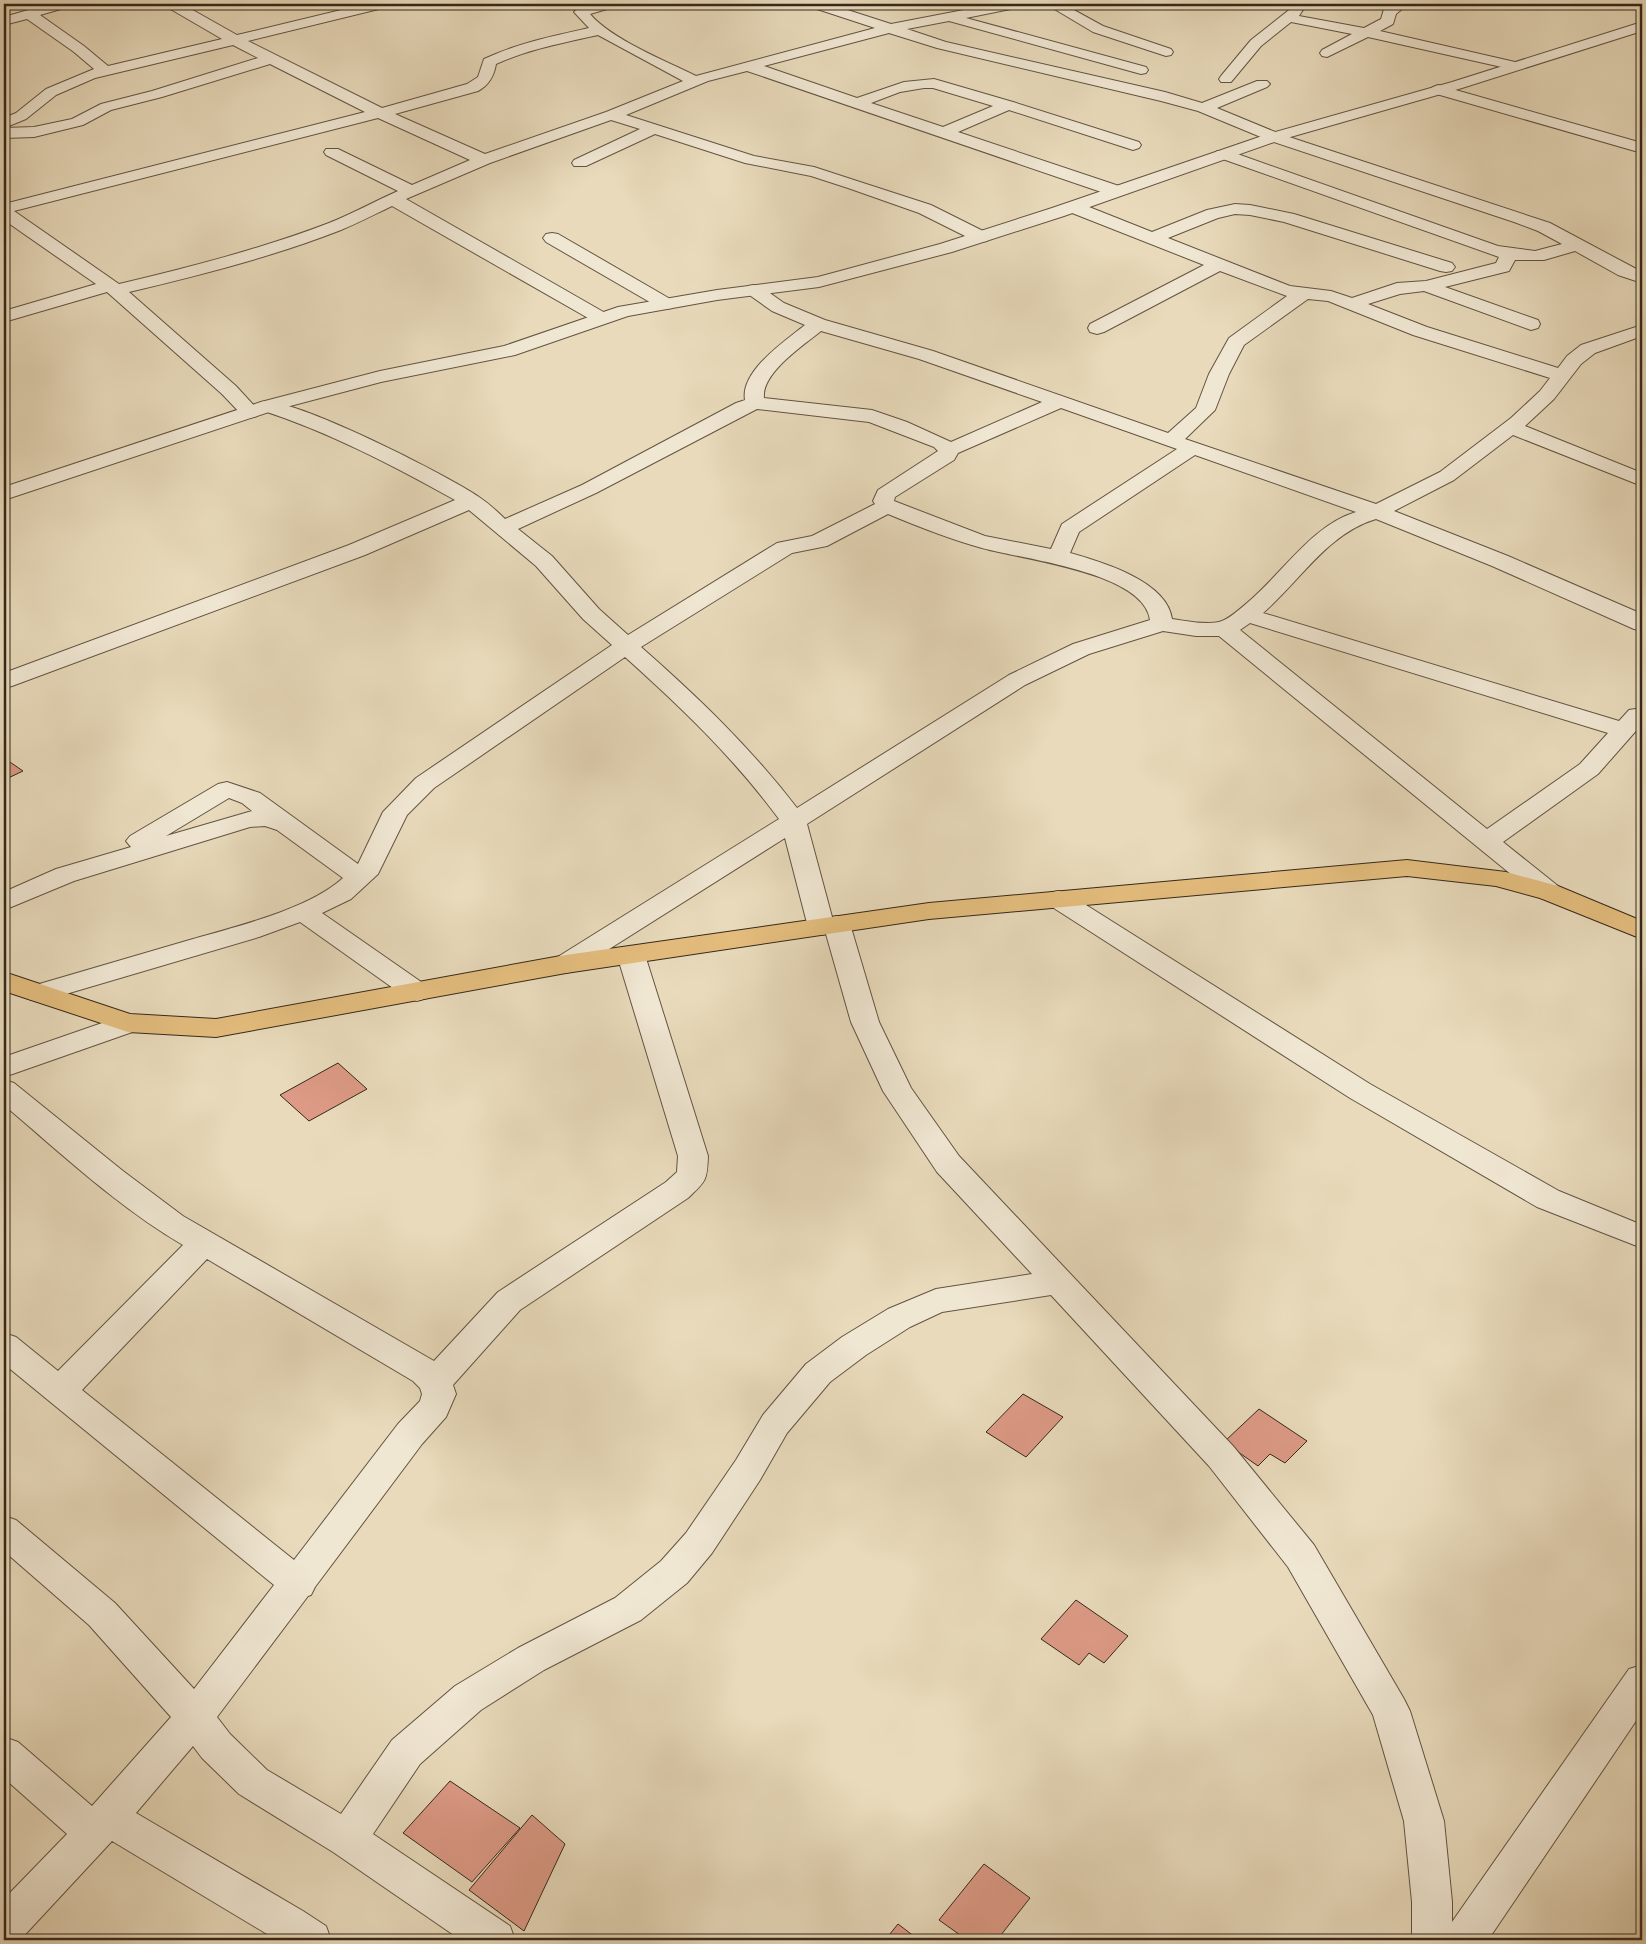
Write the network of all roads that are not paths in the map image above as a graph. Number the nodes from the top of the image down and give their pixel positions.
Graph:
1 (63, 4) edge
2 (172, 4) edge
3 (382, 4) edge
4 (609, 4) edge
5 (816, 4) edge
6 (1016, 4) edge
7 (1053, 4) edge
8 (1401, 4) edge
9 (1291, 11) edge
10 (29, 14) junction
11 (950, 16) junction
12 (4, 22) edge
13 (1642, 26) edge
14 (890, 28) junction
15 (601, 30) junction
16 (1368, 33) junction
17 (232, 40) junction
18 (1166, 52) dead end
19 (1327, 53) dead end
20 (271, 59) junction
21 (748, 66) junction
22 (1515, 66) junction
23 (1141, 70) dead end
24 (105, 71) junction
25 (1226, 79) dead end
26 (695, 81) junction
27 (1262, 84) dead end
28 (1438, 90) junction
29 (857, 103) junction
30 (1008, 105) junction
31 (1203, 108) junction
32 (377, 112) junction
33 (611, 115) junction
34 (4, 123) edge
35 (656, 128) junction
36 (4, 133) edge
37 (943, 133) junction
38 (1274, 137) junction
39 (1133, 145) dead end
40 (1642, 148) edge
41 (332, 152) dead end
42 (1223, 154) junction
43 (484, 160) junction
44 (580, 163) dead end
45 (412, 191) junction
46 (1116, 192) junction
47 (393, 199) junction
48 (1073, 207) junction
49 (4, 211) edge
50 (981, 237) junction
51 (552, 238) dead end
52 (1154, 238) junction
53 (1576, 245) junction
54 (1509, 254) junction
55 (1219, 264) junction
56 (1446, 267) dead end
57 (1642, 278) edge
58 (1426, 286) junction
59 (113, 288) junction
60 (754, 290) junction
61 (1304, 293) junction
62 (666, 304) junction
63 (1351, 304) junction
64 (4, 318) edge
65 (601, 318) junction
66 (818, 324) junction
67 (1531, 324) dead end
68 (1097, 328) dead end
69 (1642, 330) edge
70 (1561, 376) junction
71 (1061, 401) junction
72 (756, 403) junction
73 (259, 409) junction
74 (1510, 427) junction
75 (1172, 440) junction
76 (1194, 448) junction
77 (949, 450) junction
78 (1642, 480) edge
79 (4, 494) edge
80 (471, 501) junction
81 (887, 506) junction
82 (1378, 512) junction
83 (504, 527) junction
84 (1058, 557) junction
85 (1247, 615) junction
86 (1162, 624) junction
87 (1642, 624) edge
88 (1225, 629) junction
89 (626, 646) junction
90 (4, 681) edge
91 (1634, 722) edge
92 (793, 820) junction
93 (286, 825) junction
94 (1487, 841) junction
95 (101, 863) junction
96 (359, 877) junction
97 (1549, 892) junction
98 (1058, 899) junction
99 (4, 902) edge
100 (303, 912) junction
101 (829, 926) junction
102 (1642, 931) edge
103 (631, 955) junction
104 (566, 964) junction
105 (4, 981) edge
106 (417, 992) junction
107 (39, 993) junction
108 (128, 1023) junction
109 (4, 1067) edge
110 (4, 1090) edge
111 (1642, 1237) edge
112 (204, 1242) junction
113 (1058, 1282) junction
114 (4, 1346) edge
115 (435, 1382) junction
116 (60, 1391) junction
117 (4, 1530) edge
118 (298, 1584) junction
119 (1642, 1681) edge
120 (194, 1718) junction
121 (4, 1754) edge
122 (101, 1825) junction
123 (347, 1838) junction
124 (4, 1928) edge
125 (311, 1940) edge
126 (495, 1940) edge
127 (1432, 1940) edge
128 (1464, 1940) edge

1 - 10 street
2 - 17 street
3 - 17 street
4 - 15 street
5 - 14 street
6 - 11 street
7 - 18 street
8 - 16 street
9 - 16 street
9 - 25 street
10 - 12 street
10 - 24 street
11 - 14 street
11 - 23 street
13 - 22 street
14 - 21 street
14 - 31 street
15 - 26 street
15 - 32 street
16 - 19 street
16 - 22 street
17 - 20 street
17 - 24 street
20 - 32 street
20 - 36 street
21 - 26 street
21 - 29 street
22 - 28 street
24 - 34 street
26 - 33 street
27 - 31 street
28 - 38 street
28 - 40 street
29 - 30 street
29 - 37 street
30 - 37 street
30 - 39 street
31 - 38 street
32 - 43 street
32 - 49 street
33 - 35 street
33 - 43 street
35 - 44 street
35 - 50 street
37 - 46 street
38 - 42 street
38 - 53 street
41 - 45 street
42 - 46 street
42 - 54 street
43 - 45 street
45 - 47 street
46 - 48 street
47 - 59 street
47 - 65 street
48 - 50 street
48 - 52 street
49 - 59 street
50 - 60 street
51 - 62 street
52 - 55 street
52 - 56 street
53 - 54 street
53 - 57 street
54 - 58 street
55 - 61 street
55 - 68 street
58 - 63 street
58 - 67 street
59 - 64 street
59 - 73 street
60 - 62 street
60 - 66 street
61 - 63 street
61 - 75 street
62 - 65 street
63 - 70 street
65 - 73 street
66 - 71 street
66 - 72 street
69 - 70 street
70 - 74 street
71 - 75 street
71 - 77 street
72 - 77 street
72 - 83 street
73 - 79 street
73 - 80 street
74 - 78 street
74 - 82 street
75 - 76 street
76 - 82 street
76 - 84 street
77 - 81 street
80 - 83 street
80 - 90 street
81 - 84 street
81 - 89 street
82 - 85 street
82 - 87 street
83 - 89 street
84 - 86 street
85 - 88 street
85 - 91 street
86 - 88 street
86 - 92 street
88 - 94 street
89 - 92 street
89 - 96 street
91 - 94 street
92 - 101 street
92 - 104 street
93 - 95 street
93 - 95 street
93 - 96 street
94 - 97 street
95 - 99 street
96 - 100 street
97 - 98 main road
97 - 102 main road
98 - 101 main road
98 - 111 street
100 - 106 street
100 - 107 street
101 - 103 main road
101 - 113 street
103 - 104 main road
103 - 115 street
104 - 106 main road
105 - 107 main road
106 - 108 main road
107 - 108 main road
108 - 109 street
110 - 112 street
112 - 115 street
112 - 116 street
113 - 123 street
113 - 127 street
114 - 116 street
115 - 118 street
116 - 118 street
117 - 120 street
118 - 120 street
119 - 128 street
120 - 122 street
120 - 123 street
121 - 122 street
122 - 124 street
122 - 125 street
123 - 126 street

